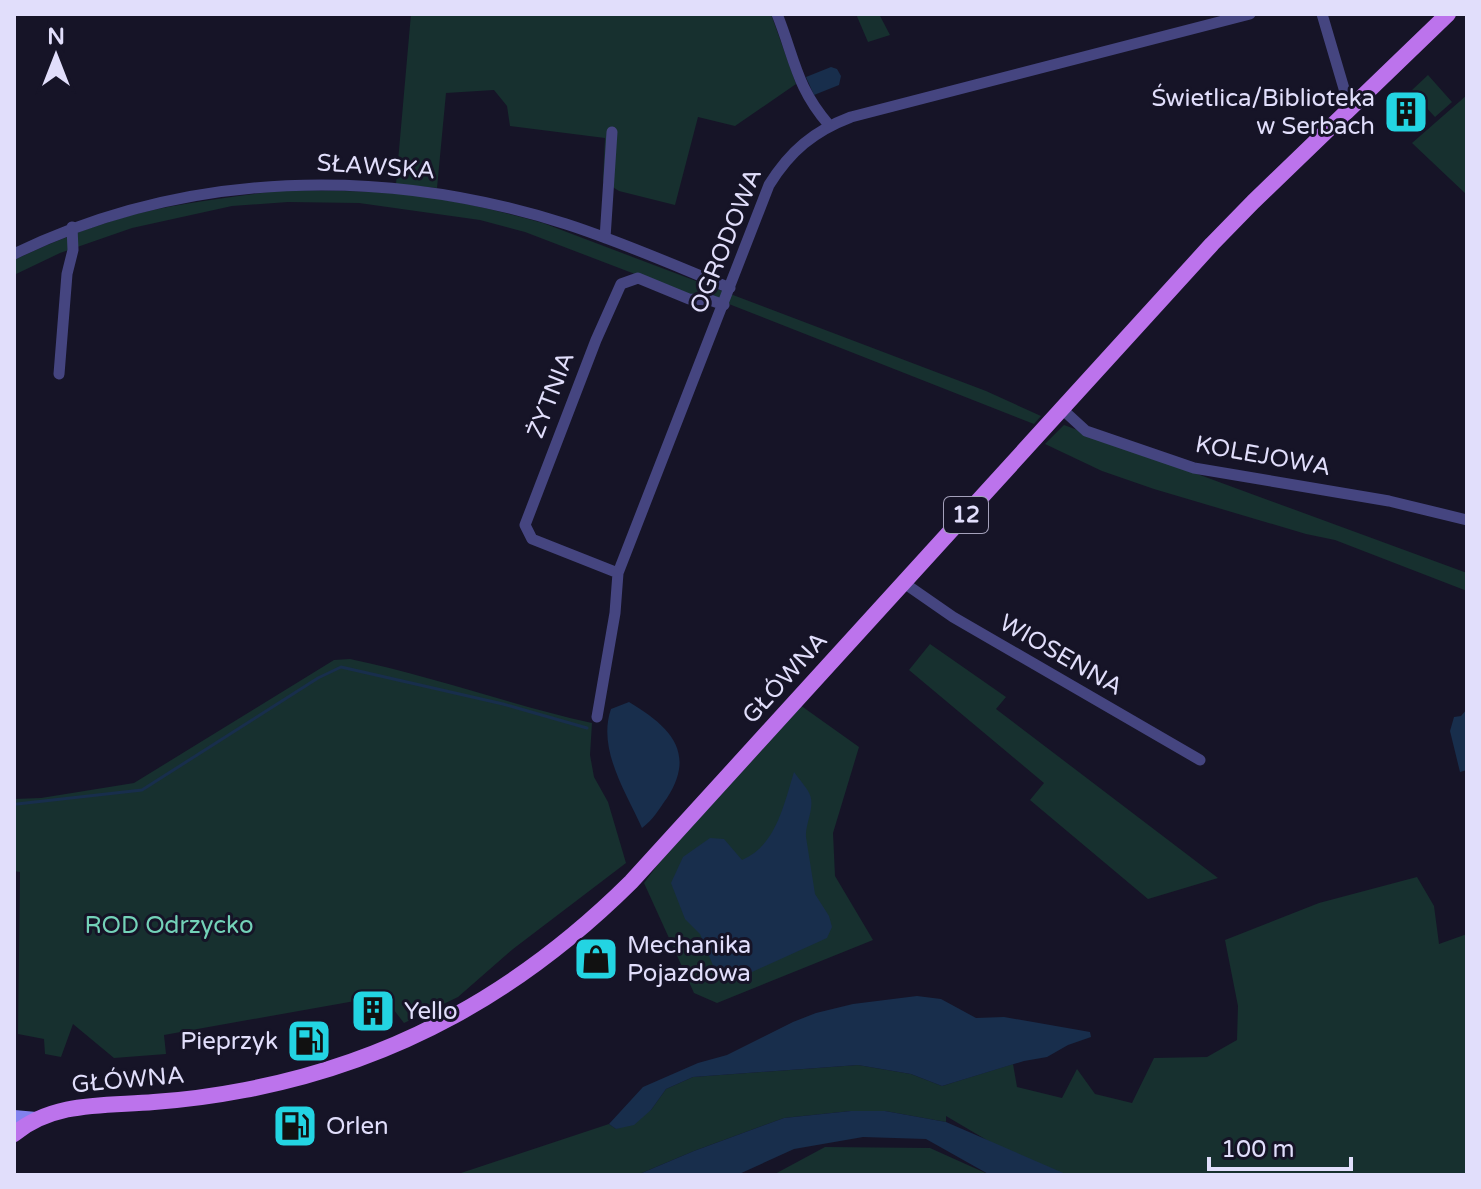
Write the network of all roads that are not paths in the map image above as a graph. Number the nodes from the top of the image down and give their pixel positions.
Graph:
1 (777, 14) edge
2 (1250, 14) edge
3 (1322, 14) edge
4 (1448, 14) edge
5 (1350, 109) junction
6 (829, 125) junction
7 (612, 132) dead end
8 (72, 227) junction
9 (605, 238) junction
10 (14, 254) edge
11 (730, 288) junction
12 (724, 305) junction
13 (59, 374) dead end
14 (1062, 409) junction
15 (1467, 520) edge
16 (618, 573) junction
17 (904, 583) junction
18 (597, 717) dead end
19 (1200, 760) dead end
20 (14, 1117) edge
21 (36, 1119) junction
22 (14, 1134) edge

1 - 6 street
2 - 6 street, OGRODOWA
3 - 5 street
4 - 5 main road, GŁÓWNA / 12
5 - 14 main road, GŁÓWNA / 12
6 - 11 street, OGRODOWA
7 - 9 street
8 - 9 street, SŁAWSKA
8 - 10 street, SŁAWSKA
8 - 13 street
9 - 11 street, SŁAWSKA
11 - 12 street, OGRODOWA
12 - 16 street, OGRODOWA
12 - 16 street, ŻYTNIA
14 - 15 street, KOLEJOWA
14 - 17 main road, GŁÓWNA / 12
16 - 18 street, OGRODOWA
17 - 19 street, WIOSENNA
17 - 21 main road, GŁÓWNA / 12
20 - 21 main road
21 - 22 main road, GŁÓWNA / 12

